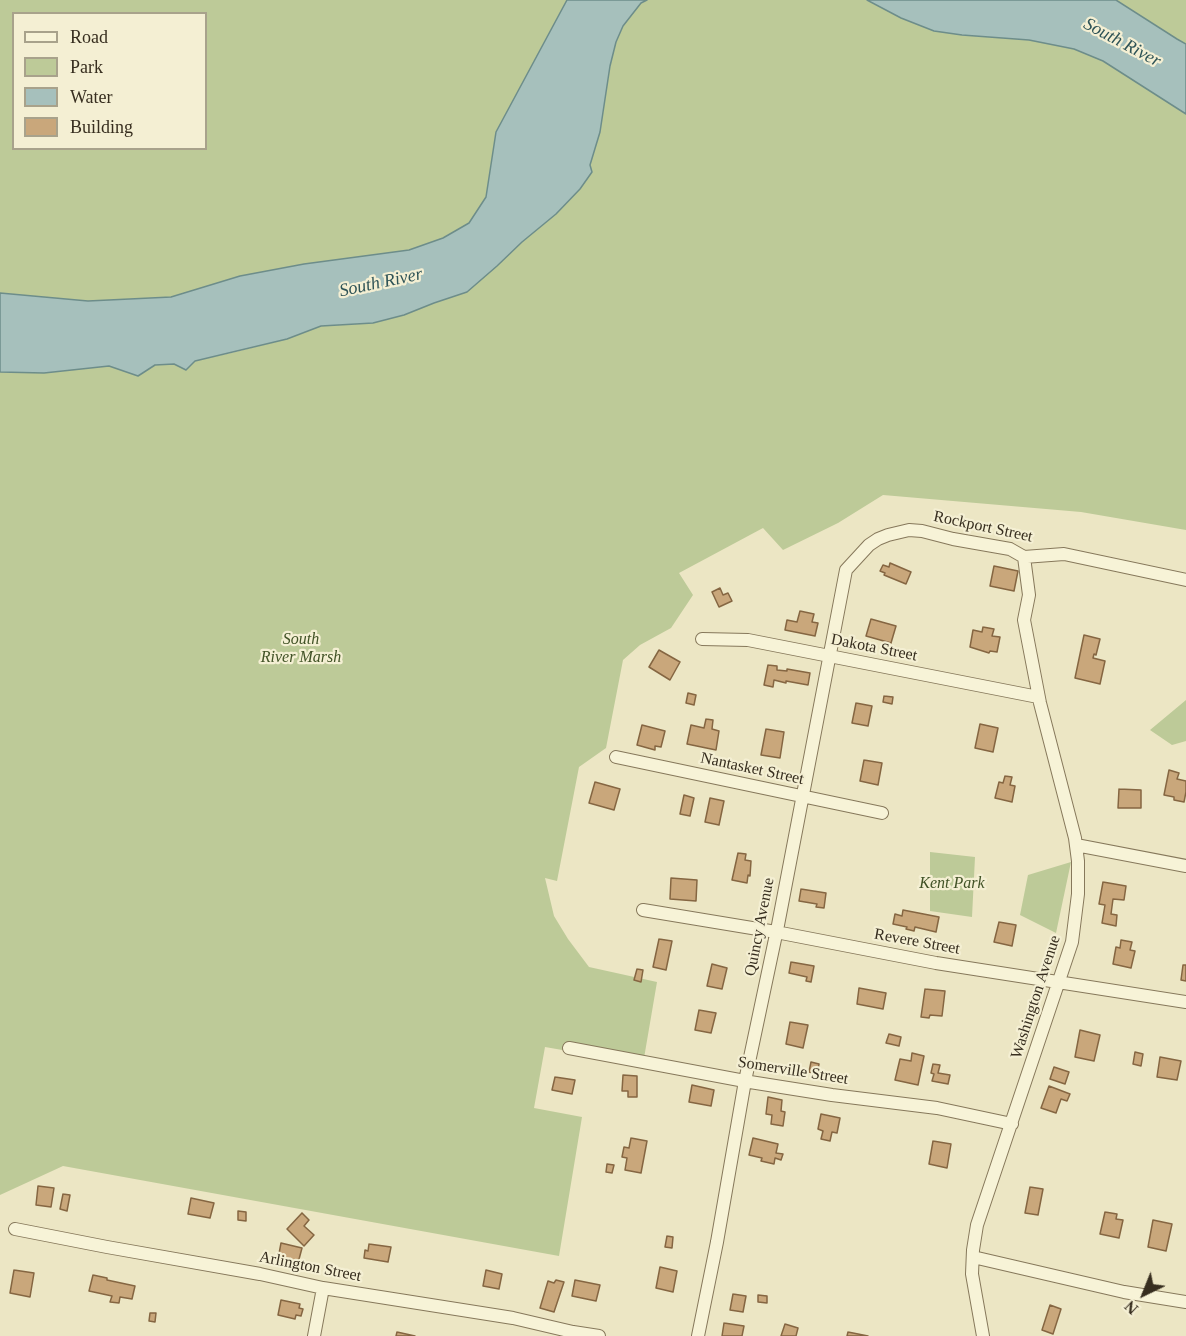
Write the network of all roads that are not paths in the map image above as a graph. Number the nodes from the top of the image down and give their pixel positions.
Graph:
1 (879, 539) joint
2 (1024, 556) junction
3 (1186, 580) edge
4 (702, 639) dead end
5 (829, 655) junction
6 (1038, 697) junction
7 (616, 757) dead end
8 (802, 796) junction
9 (882, 813) dead end
10 (1076, 845) junction
11 (1186, 866) edge
12 (643, 910) dead end
13 (776, 932) junction
14 (1059, 982) junction
15 (1186, 1002) edge
16 (569, 1048) dead end
17 (745, 1081) junction
18 (1012, 1124) junction
19 (15, 1229) dead end
20 (973, 1257) junction
21 (323, 1288) junction
22 (1186, 1302) edge
23 (314, 1336) edge
24 (599, 1336) edge
25 (698, 1336) edge
26 (983, 1336) edge

1 - 2 street, Rockport Street
1 - 5 street, Quincy Avenue
2 - 3 street, Rockport Street
2 - 6 street, Washington Avenue
4 - 5 street, Dakota Street
5 - 6 street, Dakota Street
5 - 8 street, Quincy Avenue
6 - 10 street, Washington Avenue
7 - 8 street, Nantasket Street
8 - 9 street, Nantasket Street
8 - 13 street, Quincy Avenue
10 - 11 street
10 - 14 street, Washington Avenue
12 - 13 street, Revere Street
13 - 14 street, Revere Street
13 - 17 street, Quincy Avenue
14 - 15 street, Revere Street
14 - 18 street, Washington Avenue
16 - 17 street, Somerville Street
17 - 18 street, Somerville Street
17 - 25 street, Quincy Avenue
18 - 20 street, Washington Avenue
19 - 21 street, Arlington Street
20 - 22 street
20 - 26 street, Washington Avenue
21 - 23 street
21 - 24 street, Arlington Street

